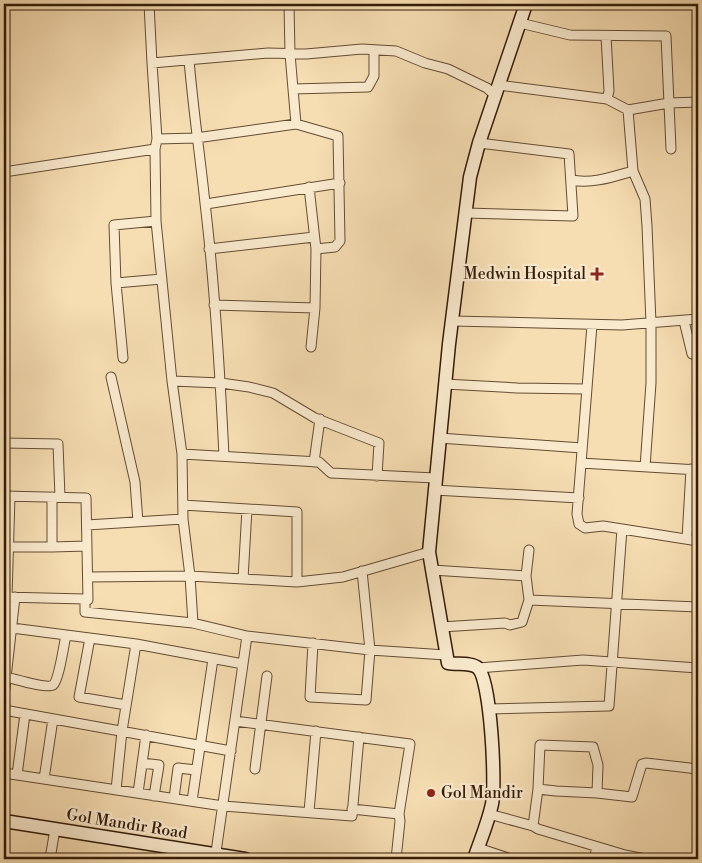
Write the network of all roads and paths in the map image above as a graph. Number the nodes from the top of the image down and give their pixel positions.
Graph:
1 (149, 4) edge
2 (289, 4) edge
3 (526, 4) edge
4 (520, 23) junction
5 (606, 36) junction
6 (374, 50) junction
7 (290, 54) junction
8 (189, 60) junction
9 (152, 63) junction
10 (293, 89) junction
11 (497, 90) junction
12 (607, 98) junction
13 (698, 102) edge
14 (669, 103) junction
15 (628, 110) junction
16 (296, 124) junction
17 (196, 138) junction
18 (157, 139) junction
19 (479, 143) junction
20 (155, 149) junction
21 (671, 149) dead end
22 (633, 171) junction
23 (4, 172) edge
24 (572, 180) junction
25 (340, 183) junction
26 (309, 187) junction
27 (206, 204) junction
28 (466, 213) junction
29 (156, 221) junction
30 (314, 237) junction
31 (210, 249) junction
32 (316, 249) junction
33 (162, 279) junction
34 (116, 283) junction
35 (214, 304) junction
36 (315, 308) junction
37 (698, 319) edge
38 (452, 321) junction
39 (684, 321) junction
40 (651, 323) junction
41 (592, 325) junction
42 (311, 347) dead end
43 (692, 354) dead end
44 (123, 358) dead end
45 (112, 377) dead end
46 (172, 381) junction
47 (221, 383) junction
48 (445, 384) junction
49 (587, 389) junction
50 (320, 420) junction
51 (439, 438) junction
52 (4, 443) edge
53 (582, 448) junction
54 (182, 454) junction
55 (224, 456) junction
56 (314, 462) junction
57 (581, 464) junction
58 (645, 467) junction
59 (695, 469) edge
60 (377, 476) junction
61 (435, 484) junction
62 (7, 496) edge
63 (56, 497) junction
64 (579, 498) junction
65 (183, 505) junction
66 (247, 509) junction
67 (184, 519) junction
68 (138, 522) junction
69 (87, 525) junction
70 (622, 529) junction
71 (687, 539) junction
72 (698, 541) edge
73 (87, 546) junction
74 (52, 547) junction
75 (6, 548) edge
76 (529, 550) dead end
77 (429, 552) junction
78 (432, 570) junction
79 (362, 571) junction
80 (190, 576) junction
81 (526, 576) junction
82 (88, 577) junction
83 (244, 579) junction
84 (298, 582) junction
85 (9, 597) edge
86 (85, 599) junction
87 (529, 600) junction
88 (617, 603) junction
89 (698, 607) edge
90 (193, 623) junction
91 (12, 628) junction
92 (442, 628) junction
93 (66, 635) junction
94 (247, 636) junction
95 (90, 638) junction
96 (313, 643) junction
97 (136, 644) junction
98 (370, 650) junction
99 (446, 655) junction
100 (213, 659) junction
101 (613, 662) junction
102 (243, 664) junction
103 (478, 668) junction
104 (698, 668) edge
105 (267, 676) dead end
106 (5, 681) edge
107 (4, 696) edge
108 (126, 705) junction
109 (488, 709) junction
110 (4, 710) edge
111 (26, 714) junction
112 (54, 719) junction
113 (236, 721) junction
114 (262, 724) junction
115 (122, 731) junction
116 (316, 731) junction
117 (146, 735) junction
118 (359, 737) junction
119 (200, 745) junction
120 (231, 751) junction
121 (142, 762) junction
122 (255, 769) dead end
123 (698, 769) edge
124 (196, 770) junction
125 (4, 773) edge
126 (17, 775) junction
127 (44, 779) junction
128 (538, 789) junction
129 (116, 790) junction
130 (138, 793) junction
131 (597, 793) junction
132 (154, 796) junction
133 (174, 798) junction
134 (192, 801) junction
135 (223, 806) junction
136 (352, 809) junction
137 (309, 812) junction
138 (399, 814) junction
139 (489, 814) junction
140 (4, 821) edge
141 (534, 826) junction
142 (55, 829) junction
143 (597, 847) junction
144 (476, 853) edge
145 (216, 857) edge
146 (625, 857) edge
147 (50, 859) edge
148 (245, 859) edge
149 (396, 859) edge
150 (511, 859) edge
151 (594, 859) edge
152 (645, 859) edge

1 - 9 street
2 - 7 street
3 - 4 street
4 - 5 street
4 - 11 street
5 - 12 street
5 - 14 street
6 - 7 street
6 - 10 street
6 - 11 street
7 - 8 street
7 - 10 street
8 - 9 street
8 - 17 street
9 - 18 street
10 - 16 street
11 - 12 street
11 - 19 street
12 - 15 street
13 - 14 street
14 - 15 street
14 - 21 street
15 - 22 street
16 - 17 street
16 - 25 street
17 - 18 street
17 - 27 street
18 - 20 street
19 - 24 street
19 - 28 street
20 - 23 street
20 - 29 street
22 - 24 street
22 - 40 street
24 - 28 street
25 - 26 street
25 - 32 street
26 - 27 street
26 - 30 street
27 - 31 street
28 - 38 street
29 - 33 street
29 - 34 street
30 - 31 street
30 - 32 street
31 - 35 street
32 - 36 street
33 - 34 street
33 - 46 street
34 - 44 street
35 - 36 street
35 - 47 street
36 - 42 street
37 - 39 street
38 - 41 street
38 - 48 street
39 - 40 street
39 - 43 street
40 - 41 street
40 - 58 street
41 - 49 street
45 - 68 street
46 - 47 street
46 - 54 street
47 - 50 street
47 - 55 street
48 - 49 street
48 - 51 street
49 - 53 street
50 - 56 street
50 - 60 street
51 - 53 street
51 - 61 street
52 - 63 street
53 - 57 street
54 - 55 street
54 - 65 street
55 - 56 street
56 - 60 street
57 - 58 street
57 - 64 street
58 - 59 street
59 - 71 street
60 - 61 street
61 - 64 street
61 - 77 street
62 - 63 street
62 - 75 street
63 - 69 street
63 - 74 street
64 - 70 street
65 - 66 street
65 - 67 street
66 - 83 street
66 - 84 street
67 - 68 street
67 - 80 street
68 - 69 street
69 - 73 street
70 - 71 street
70 - 88 street
71 - 72 street
73 - 74 street
73 - 82 street
74 - 75 street
75 - 85 street
76 - 81 street
77 - 78 street
77 - 79 street
78 - 81 street
78 - 92 street
79 - 84 street
79 - 98 street
80 - 82 street
80 - 83 street
80 - 90 street
81 - 87 street
82 - 86 street
83 - 84 street
85 - 86 street
85 - 91 street
86 - 90 street
87 - 88 street
87 - 92 street
88 - 89 street
88 - 101 street
90 - 94 street
91 - 93 street
91 - 106 street
92 - 99 street
93 - 95 street
93 - 106 street
94 - 96 street
94 - 102 street
95 - 97 street
95 - 108 street
96 - 98 street
96 - 98 street
97 - 100 street
97 - 108 street
98 - 99 street
99 - 103 street
100 - 102 street
100 - 119 street
101 - 103 street
101 - 104 street
101 - 109 street
102 - 113 street
103 - 109 street
105 - 114 street
106 - 107 street
108 - 115 street
109 - 139 street
110 - 111 street
111 - 112 street
111 - 126 street
112 - 115 street
112 - 127 street
113 - 114 street
113 - 120 street
114 - 116 street
114 - 122 street
115 - 117 street
115 - 129 street
116 - 118 street
116 - 137 street
117 - 119 street
117 - 121 street
118 - 136 street
118 - 138 street
119 - 120 street
119 - 124 street
120 - 135 street
121 - 130 street
121 - 132 street
123 - 131 street
124 - 133 street
124 - 134 street
125 - 126 street
126 - 127 street
127 - 129 street
128 - 131 street
128 - 131 street
128 - 141 street
129 - 130 street
130 - 132 street
132 - 133 street
133 - 134 street
134 - 135 street
135 - 137 street
135 - 145 street
136 - 137 street
136 - 138 street
138 - 149 street
139 - 141 street
139 - 144 street
140 - 142 street, Gol Mandir Road
141 - 143 street
142 - 145 street, Gol Mandir Road
142 - 147 street
143 - 146 street
143 - 151 street
144 - 150 street
145 - 148 street, Gol Mandir Road
146 - 152 street

